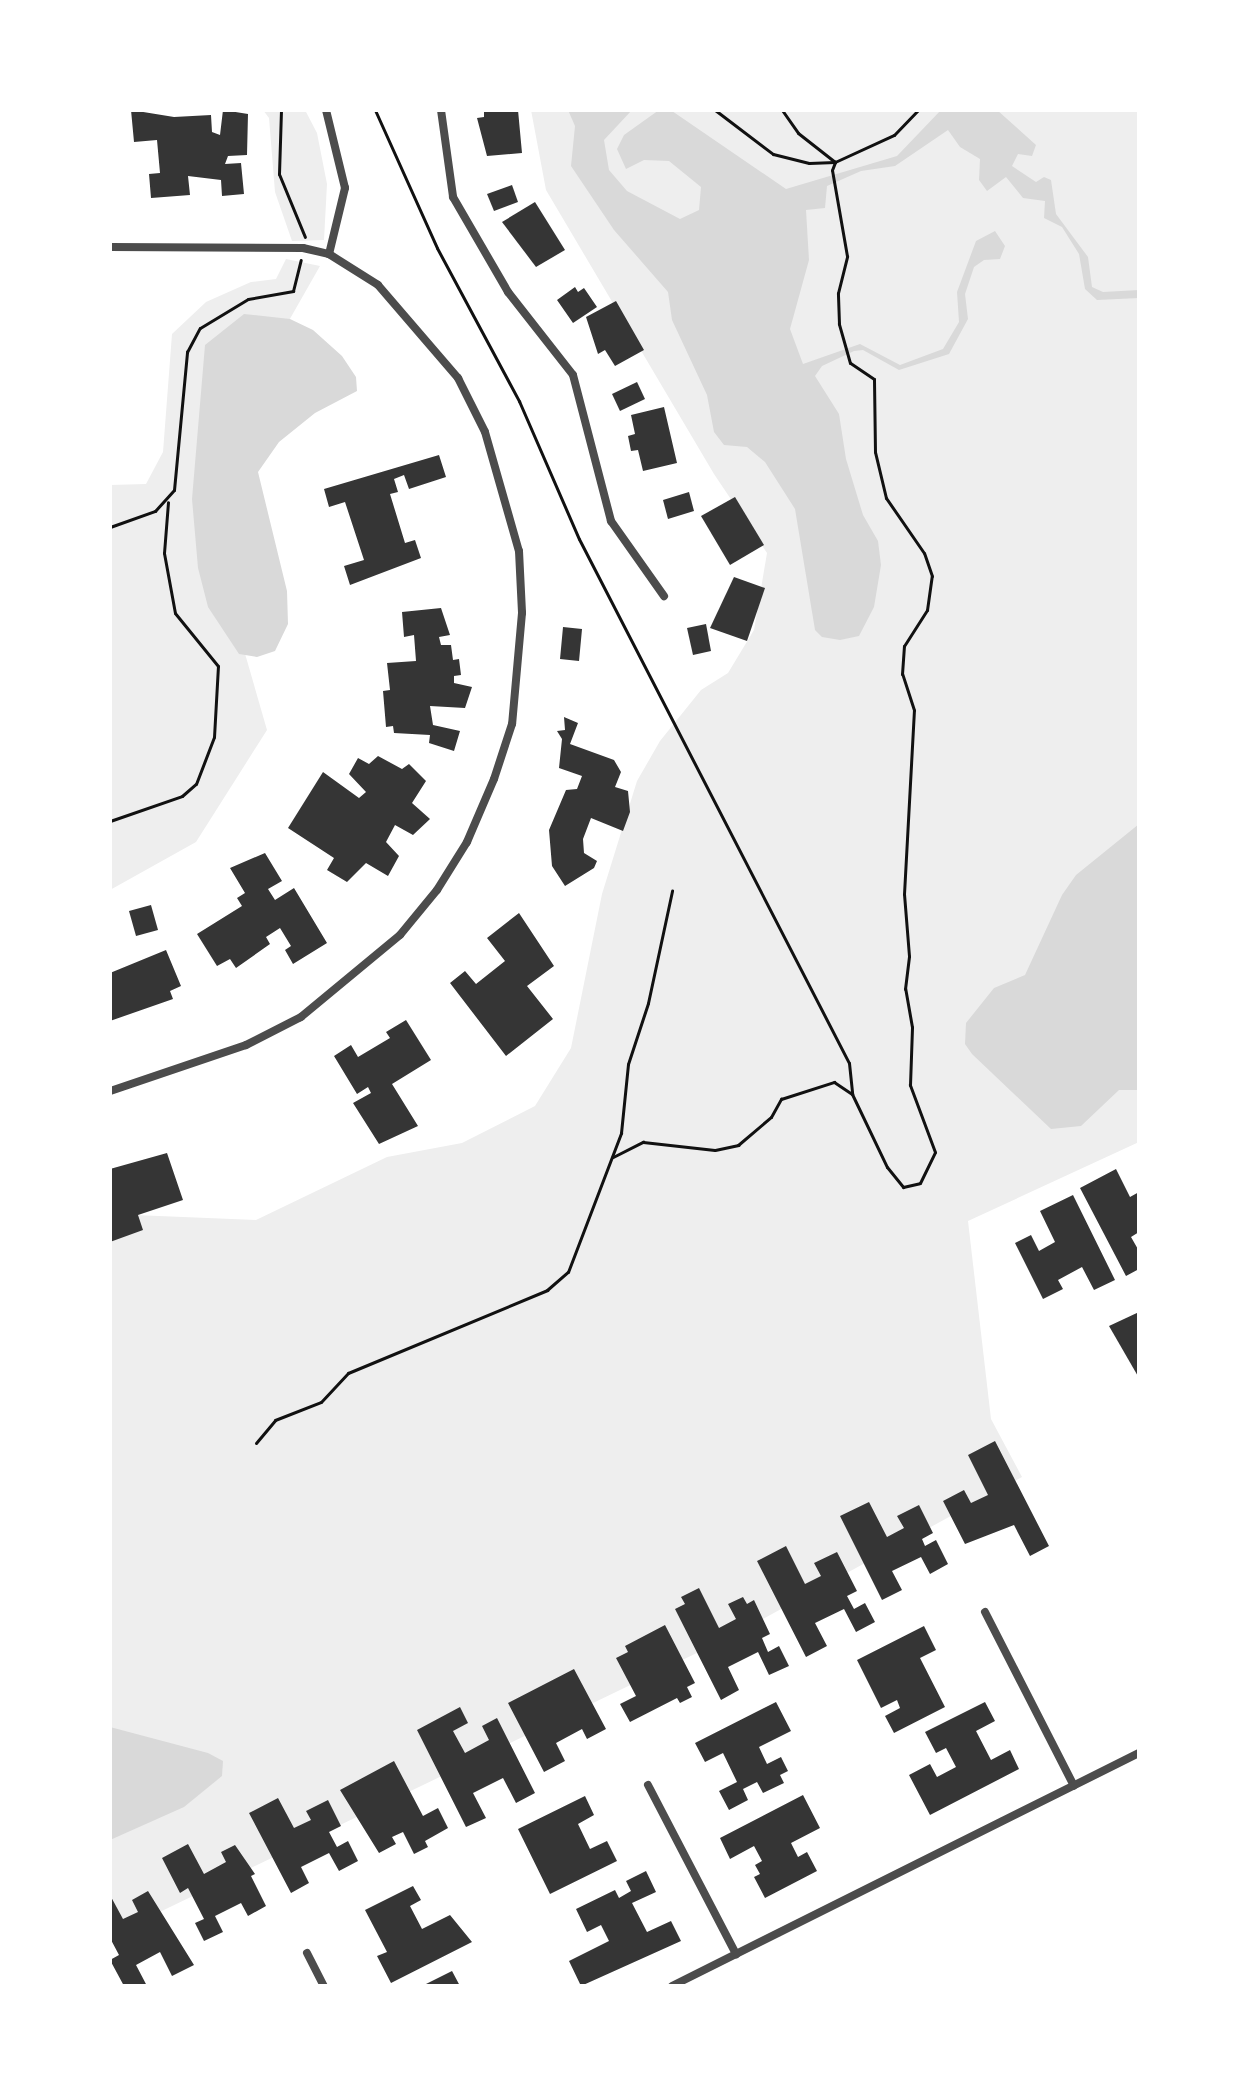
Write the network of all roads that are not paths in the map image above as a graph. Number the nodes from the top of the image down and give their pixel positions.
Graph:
1 (326, 110) edge
2 (441, 110) edge
3 (110, 247) edge
4 (329, 254) junction
5 (664, 596) dead end
6 (110, 1091) edge
7 (985, 1612) dead end
8 (1139, 1753) edge
9 (648, 1785) dead end
10 (1074, 1786) junction
11 (307, 1953) dead end
12 (736, 1954) junction
13 (324, 1986) edge
14 (672, 1986) edge

1 - 4 street
2 - 5 street
3 - 4 street
4 - 6 street
7 - 10 street
8 - 10 street
9 - 12 street
10 - 12 street
11 - 13 street
12 - 14 street

